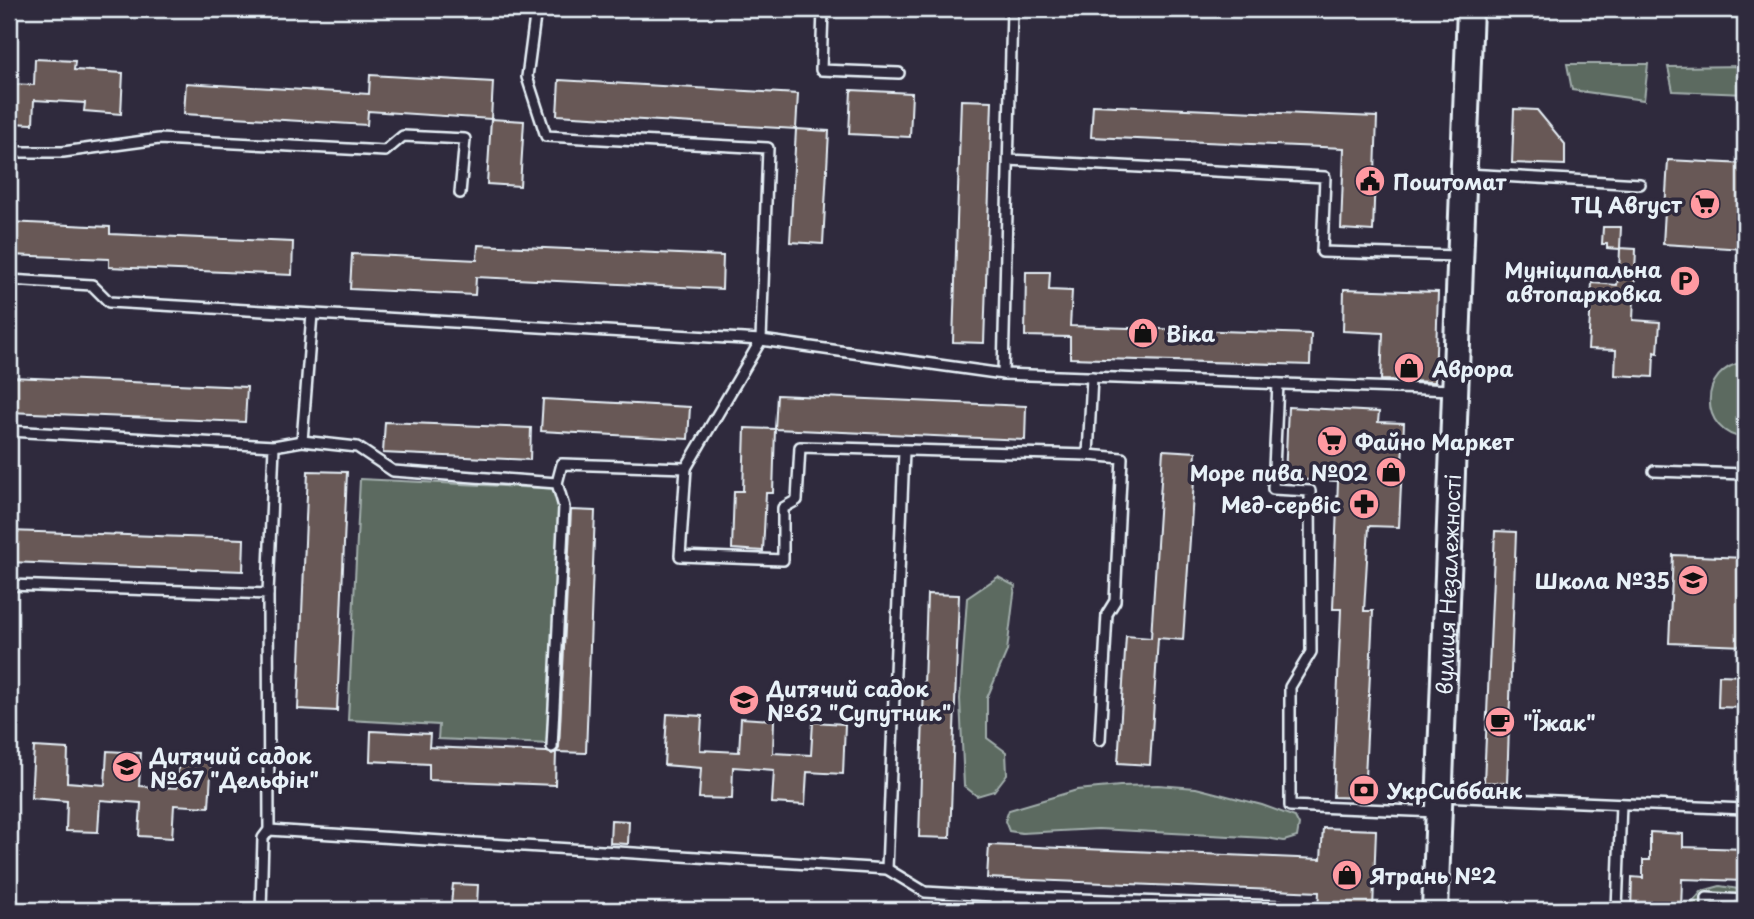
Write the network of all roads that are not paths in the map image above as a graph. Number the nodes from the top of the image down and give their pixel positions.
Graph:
1 (536, 9) edge
2 (823, 9) edge
3 (1012, 9) edge
4 (1470, 9) edge
5 (899, 73) dead end
6 (9, 152) edge
7 (1009, 160) junction
8 (1464, 174) junction
9 (1640, 184) dead end
10 (460, 193) dead end
11 (1461, 256) junction
12 (9, 279) edge
13 (312, 314) junction
14 (761, 340) junction
15 (1003, 374) junction
16 (1092, 377) junction
17 (1278, 384) junction
18 (1455, 390) junction
19 (9, 431) edge
20 (302, 441) junction
21 (274, 446) junction
22 (904, 451) junction
23 (1088, 455) junction
24 (686, 468) junction
25 (1654, 471) dead end
26 (1745, 474) edge
27 (557, 483) junction
28 (9, 585) edge
29 (268, 594) junction
30 (1100, 740) dead end
31 (552, 747) dead end
32 (1439, 804) junction
33 (1621, 804) junction
34 (1745, 808) edge
35 (269, 830) junction
36 (887, 869) junction
37 (993, 896) junction
38 (1745, 900) edge
39 (261, 910) edge
40 (1003, 910) edge
41 (1285, 910) edge
42 (1435, 910) edge
43 (1617, 910) edge
44 (1707, 910) edge

1 - 14 lane
2 - 5 lane
3 - 7 lane
4 - 8 main road, вулиця Незалежності
6 - 10 lane
7 - 11 lane
7 - 15 lane
8 - 9 lane
8 - 11 main road, вулиця Незалежності
11 - 18 main road, вулиця Незалежності
12 - 13 lane
13 - 14 lane
13 - 20 lane
14 - 15 lane
14 - 24 lane
15 - 16 lane
16 - 17 lane
16 - 23 lane
17 - 18 lane
17 - 32 lane
18 - 32 main road, вулиця Незалежності
19 - 21 lane
20 - 21 lane
20 - 27 lane
21 - 29 lane
22 - 23 lane
22 - 24 lane
22 - 36 lane
23 - 30 lane
24 - 27 lane
25 - 26 lane
27 - 31 lane
28 - 29 lane
29 - 35 lane
32 - 33 lane
32 - 42 main road, вулиця Незалежності
33 - 34 lane
33 - 43 lane
35 - 36 lane
35 - 39 lane
36 - 37 lane
37 - 40 lane
37 - 41 lane
38 - 44 lane

